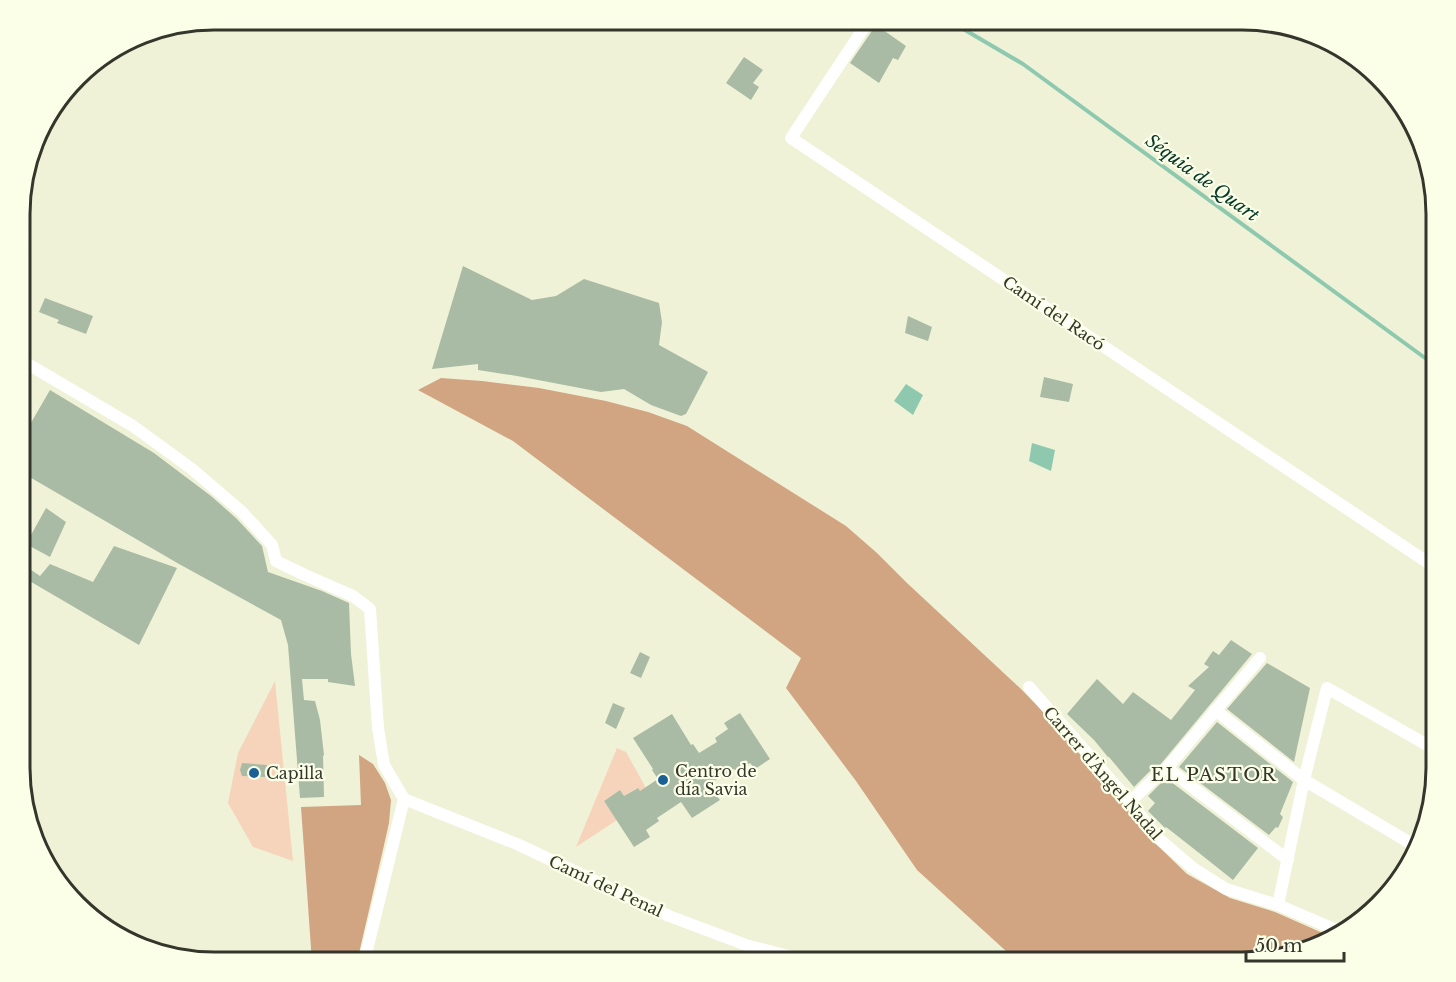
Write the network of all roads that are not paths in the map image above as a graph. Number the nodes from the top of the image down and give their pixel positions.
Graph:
1 (862, 30) edge
2 (30, 365) edge
3 (1426, 561) edge
4 (1260, 658) dead end
5 (1029, 687) dead end
6 (1215, 710) junction
7 (1426, 744) edge
8 (1164, 770) junction
9 (1304, 780) junction
10 (404, 799) junction
11 (1130, 802) junction
12 (1410, 843) edge
13 (1288, 860) junction
14 (1278, 905) junction
15 (1332, 928) edge
16 (366, 952) edge
17 (773, 952) edge

1 - 3 street, Camí del Racó
2 - 10 street
4 - 6 street
5 - 11 street, Carrer d'Àngel Nadal
6 - 8 street
6 - 9 street
7 - 9 street
8 - 11 street
8 - 13 street
9 - 12 street
9 - 13 street
10 - 16 street
10 - 17 street, Camí del Penal
11 - 14 street, Carrer d'Àngel Nadal
13 - 14 street
14 - 15 street, Carrer d'Àngel Nadal

